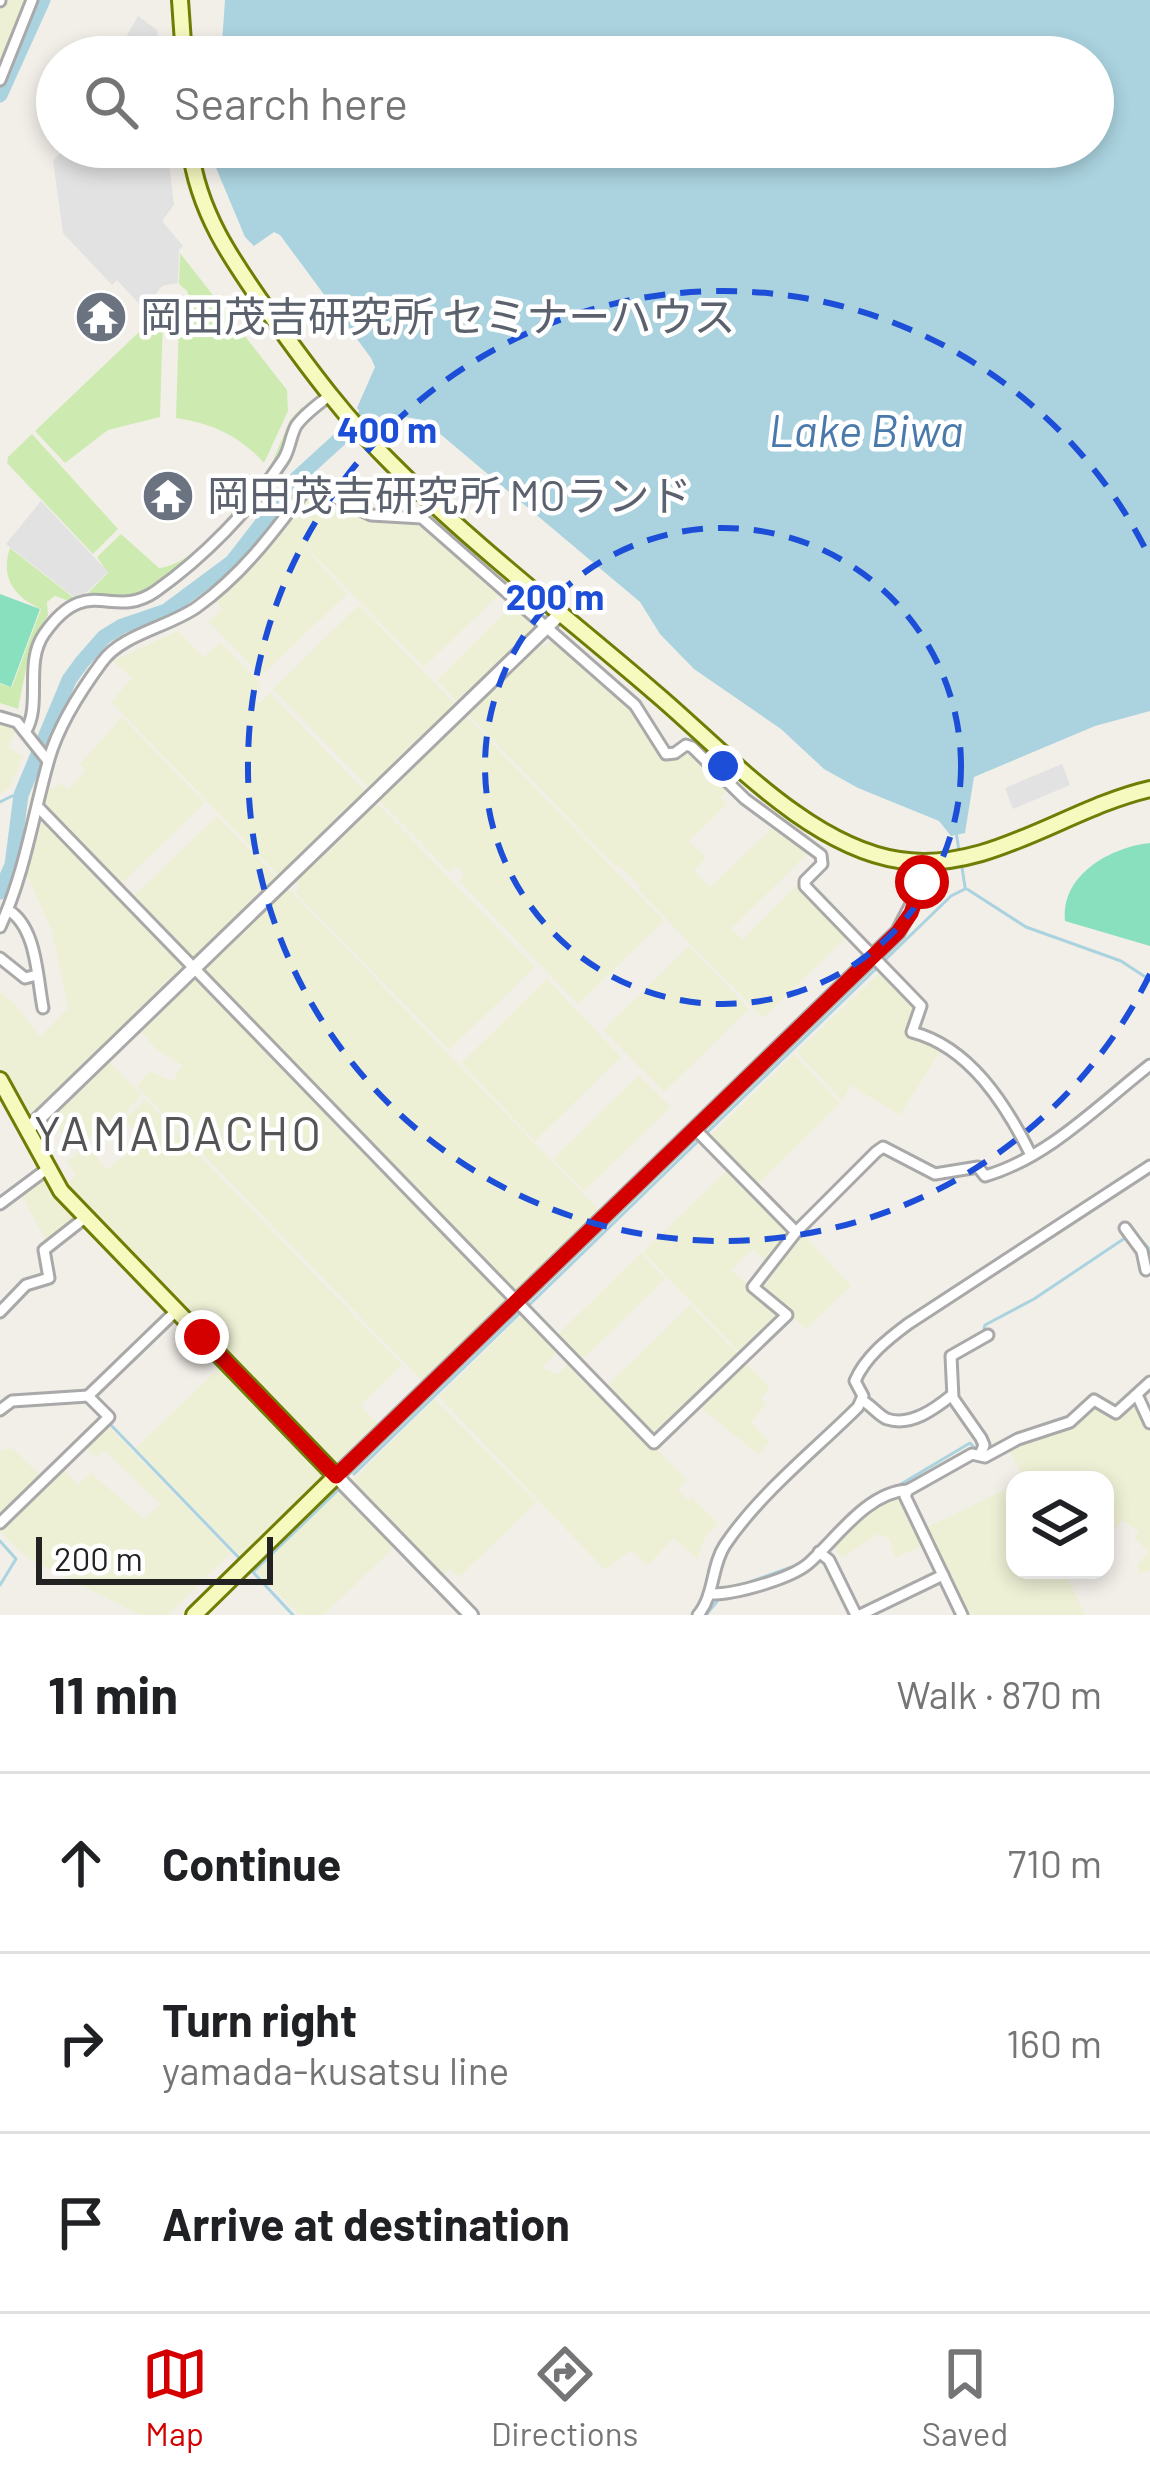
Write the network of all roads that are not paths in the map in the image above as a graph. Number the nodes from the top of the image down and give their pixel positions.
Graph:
1 (32, 0) edge
2 (180, 0) edge
3 (183, 36) edge
4 (0, 80) edge
5 (195, 168) edge
6 (330, 395) junction
7 (561, 613) junction
8 (546, 628) junction
9 (0, 717) edge
10 (26, 731) junction
11 (46, 759) junction
12 (1150, 789) edge
13 (38, 807) junction
14 (924, 863) junction
15 (8, 910) junction
16 (0, 927) edge
17 (0, 958) edge
18 (879, 962) junction
19 (194, 968) junction
20 (37, 976) junction
21 (43, 1008) dead end
22 (1150, 1065) edge
23 (0, 1080) edge
24 (27, 1130) junction
25 (700, 1134) junction
26 (1030, 1155) junction
27 (1150, 1166) edge
28 (47, 1169) junction
29 (0, 1204) edge
30 (86, 1217) junction
31 (1125, 1228) dead end
32 (796, 1232) junction
33 (1146, 1270) dead end
34 (522, 1307) junction
35 (176, 1311) junction
36 (0, 1312) edge
37 (988, 1335) dead end
38 (1150, 1382) edge
39 (952, 1395) junction
40 (88, 1396) junction
41 (1138, 1397) junction
42 (863, 1400) junction
43 (0, 1410) edge
44 (1150, 1423) edge
45 (980, 1455) junction
46 (336, 1476) junction
47 (908, 1490) junction
48 (0, 1523) edge
49 (819, 1552) junction
50 (943, 1575) junction
51 (709, 1594) junction
52 (194, 1615) edge
53 (471, 1615) edge
54 (698, 1615) edge
55 (858, 1615) edge
56 (962, 1615) edge

1 - 4 street
2 - 3 main road
5 - 6 main road
6 - 7 main road
6 - 10 street
7 - 8 street
7 - 14 main road
8 - 11 street
8 - 18 street
8 - 19 street
9 - 10 street
10 - 11 street
11 - 13 street
12 - 14 main road
13 - 15 street
13 - 19 street
14 - 18 street
15 - 16 street
15 - 20 street
17 - 20 street
18 - 25 street
18 - 26 street
19 - 24 street
19 - 34 street
20 - 21 street
22 - 26 street
23 - 24 main road
24 - 28 main road
25 - 32 street
25 - 34 street
26 - 32 street
27 - 42 street
28 - 29 street
28 - 30 main road
30 - 35 main road
30 - 36 street
31 - 33 street
32 - 34 street
34 - 46 street
35 - 40 street
35 - 46 main road
37 - 39 street
38 - 41 street
39 - 42 street
39 - 45 street
40 - 43 street
40 - 48 street
41 - 44 street
41 - 45 street
42 - 51 street
45 - 47 street
46 - 52 main road
46 - 53 street
47 - 49 street
47 - 50 street
49 - 51 street
49 - 55 street
50 - 55 street
50 - 56 street
51 - 54 street

